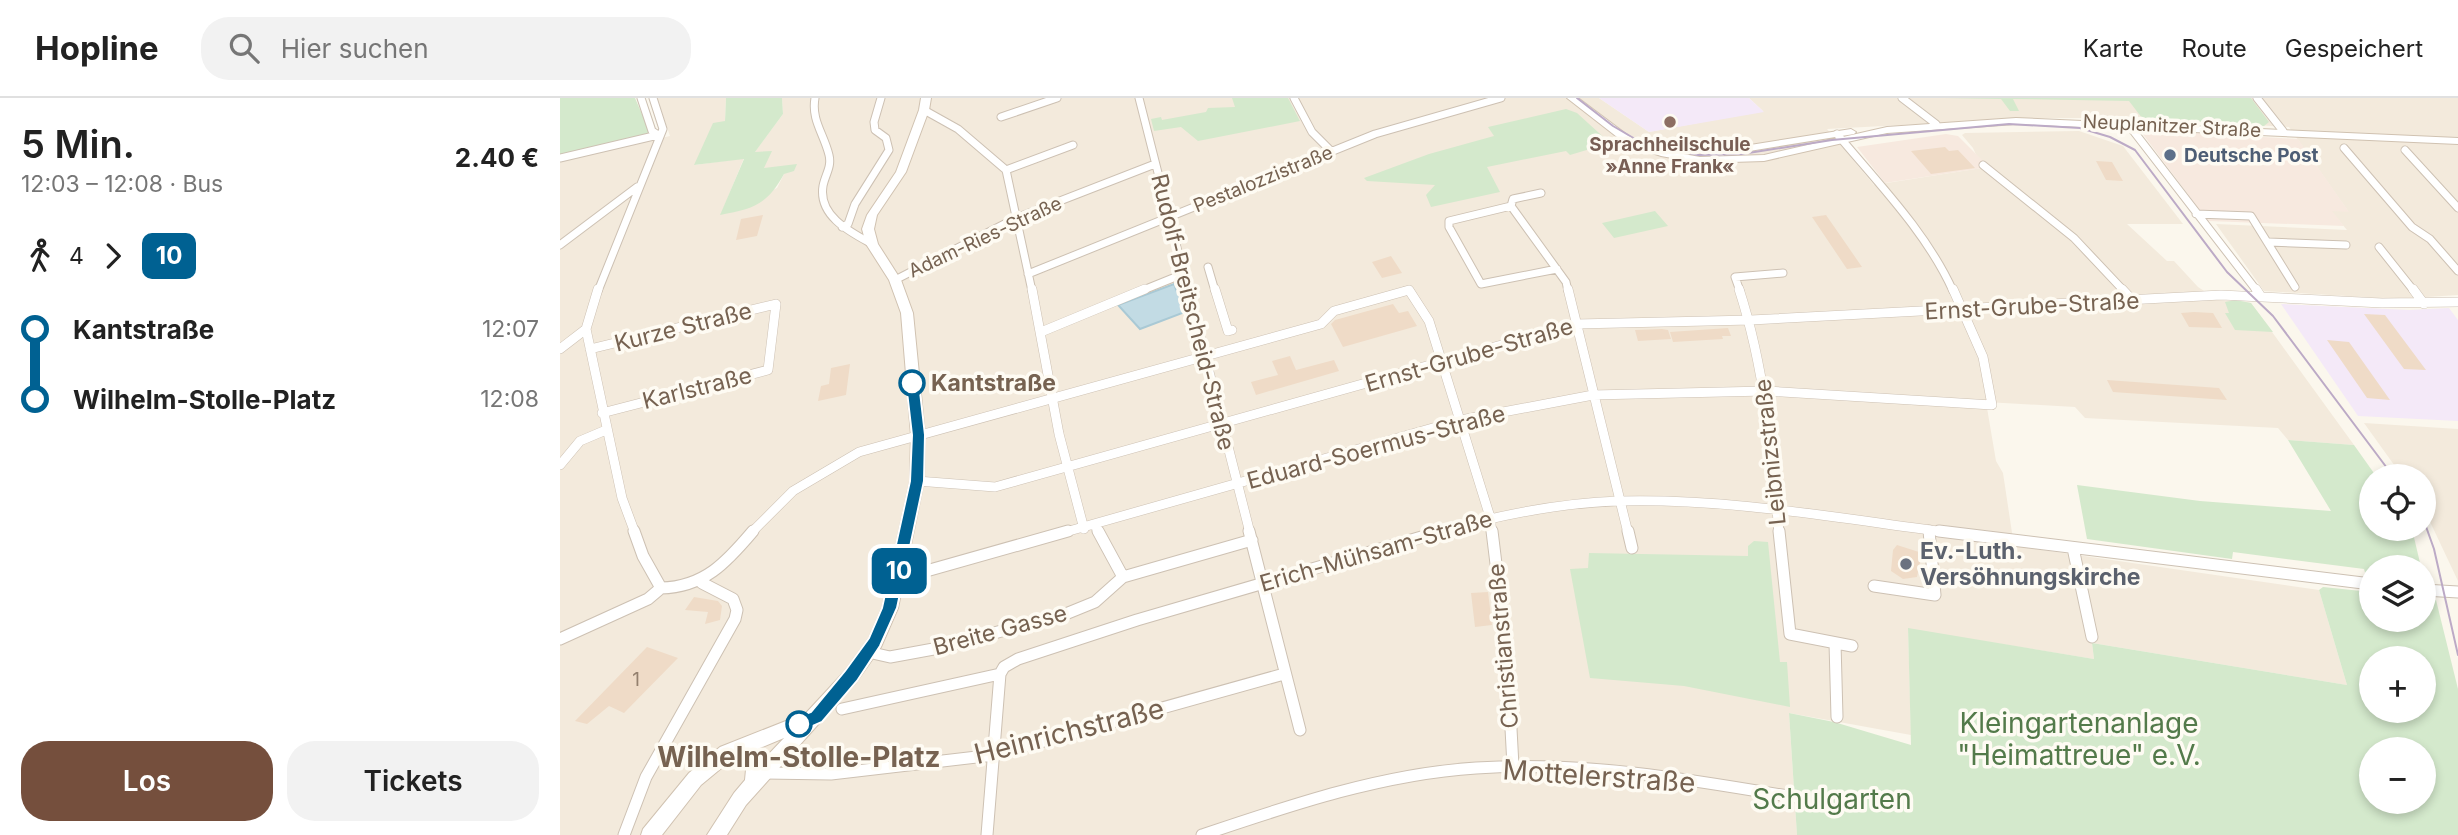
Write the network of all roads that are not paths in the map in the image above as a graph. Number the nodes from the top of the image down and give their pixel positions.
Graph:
1 (641, 98) edge
2 (653, 98) edge
3 (815, 98) edge
4 (881, 98) edge
5 (1057, 98) edge
6 (1139, 98) edge
7 (1294, 98) edge
8 (1502, 98) edge
9 (1572, 98) edge
10 (1585, 98) edge
11 (1902, 98) edge
12 (2258, 98) edge
13 (925, 104) edge
14 (1001, 117) dead end
15 (1936, 124) junction
16 (2128, 124) junction
17 (2283, 131) junction
18 (658, 135) junction
19 (1839, 137) junction
20 (2458, 141) edge
21 (1073, 145) dead end
22 (2344, 148) dead end
23 (2405, 150) dead end
24 (1331, 151) junction
25 (560, 158) edge
26 (1155, 164) junction
27 (1983, 165) dead end
28 (1006, 170) junction
29 (638, 187) junction
30 (1541, 193) dead end
31 (1511, 205) junction
32 (2458, 208) edge
33 (2196, 214) junction
34 (1016, 218) junction
35 (1170, 218) junction
36 (842, 227) junction
37 (2269, 242) junction
38 (872, 244) junction
39 (560, 245) edge
40 (2346, 245) dead end
41 (2379, 247) dead end
42 (1208, 267) dead end
43 (1557, 269) junction
44 (2458, 271) edge
45 (1783, 273) dead end
46 (1028, 274) junction
47 (1183, 274) junction
48 (895, 280) junction
49 (2295, 287) dead end
50 (2260, 295) junction
51 (2134, 302) junction
52 (2458, 302) edge
53 (776, 304) joint
54 (2424, 304) junction
55 (1964, 311) junction
56 (1751, 320) junction
57 (1577, 324) junction
58 (586, 329) junction
59 (1233, 330) dead end
60 (1041, 332) junction
61 (560, 349) edge
62 (590, 349) junction
63 (1205, 357) junction
64 (1442, 362) junction
65 (1766, 391) junction
66 (1593, 395) junction
67 (1053, 398) junction
68 (602, 413) junction
69 (1461, 420) junction
70 (1221, 426) junction
71 (606, 430) junction
72 (918, 435) junction
73 (560, 465) edge
74 (1068, 467) junction
75 (917, 481) junction
76 (1238, 485) junction
77 (1618, 501) junction
78 (1776, 511) junction
79 (1490, 517) junction
80 (1089, 527) junction
81 (1929, 530) junction
82 (1252, 540) junction
83 (1632, 548) dead end
84 (2073, 548) junction
85 (1123, 577) junction
86 (898, 579) junction
87 (702, 583) junction
88 (1261, 583) junction
89 (2359, 583) edge
90 (1874, 586) dead end
91 (661, 588) junction
92 (2436, 591) edge
93 (2458, 592) edge
94 (2092, 637) dead end
95 (560, 639) edge
96 (1835, 643) junction
97 (1852, 646) dead end
98 (868, 652) junction
99 (1000, 674) junction
100 (1284, 674) junction
101 (842, 709) dead end
102 (817, 717) junction
103 (1837, 717) dead end
104 (1300, 730) dead end
105 (994, 755) junction
106 (715, 761) junction
107 (1513, 765) junction
108 (760, 779) junction
109 (1793, 797) dead end
110 (624, 835) edge
111 (650, 835) edge
112 (716, 835) edge
113 (987, 835) edge
114 (1202, 835) edge

1 - 18 street
2 - 18 street
3 - 36 street
4 - 36 street
5 - 14 street
6 - 26 street, Rudolf-Breitscheid-Straße
7 - 24 street
8 - 24 street, Pestalozzistraße
9 - 19 street, Neuplanitzer Straße
10 - 19 street, Neuplanitzer Straße
11 - 15 street
12 - 17 street
13 - 28 street
13 - 38 street
15 - 16 street, Neuplanitzer Straße
15 - 19 street, Neuplanitzer Straße
16 - 17 street, Neuplanitzer Straße
16 - 33 street
17 - 20 street, Neuplanitzer Straße
18 - 25 street
18 - 29 street
19 - 55 street
21 - 28 street
22 - 44 street
23 - 32 street
24 - 35 street, Pestalozzistraße
26 - 34 street, Adam-Ries-Straße
26 - 35 street, Rudolf-Breitscheid-Straße
27 - 51 street
28 - 34 street
29 - 39 street
29 - 58 street
30 - 31 street
31 - 43 street
31 - 43 street
33 - 37 street
33 - 50 street
34 - 46 street
34 - 48 street, Adam-Ries-Straße
35 - 46 street, Pestalozzistraße
35 - 47 street, Rudolf-Breitscheid-Straße
36 - 38 street
37 - 40 street
37 - 49 street
38 - 48 street
41 - 54 street
42 - 59 street, Rudolf-Breitscheid-Straße
43 - 57 street
45 - 56 street, Leibnizstraße
46 - 60 street
47 - 60 street
47 - 63 street, Rudolf-Breitscheid-Straße
48 - 72 street
50 - 51 street, Ernst-Grube-Straße
50 - 54 street
51 - 55 street, Ernst-Grube-Straße
52 - 54 street
53 - 62 street, Kurze Straße
53 - 68 street, Karlstraße
55 - 56 street, Ernst-Grube-Straße
55 - 65 street, Eduard-Soermus-Straße
56 - 57 street, Ernst-Grube-Straße
56 - 65 street, Leibnizstraße
57 - 64 street, Ernst-Grube-Straße
57 - 66 street
58 - 61 street
58 - 62 street
60 - 67 street
62 - 68 street
63 - 64 street, Christianstraße
63 - 67 street
63 - 70 street, Rudolf-Breitscheid-Straße
64 - 69 street, Christianstraße
64 - 70 street, Ernst-Grube-Straße
65 - 66 street, Eduard-Soermus-Straße
65 - 78 street, Leibnizstraße
66 - 69 street, Eduard-Soermus-Straße
66 - 77 street
67 - 72 street
67 - 74 street
68 - 71 street
69 - 76 street, Eduard-Soermus-Straße
69 - 79 street, Christianstraße
70 - 74 street, Ernst-Grube-Straße
70 - 76 street, Rudolf-Breitscheid-Straße
71 - 73 street
71 - 91 street
72 - 75 street
72 - 87 street
74 - 75 street, Ernst-Grube-Straße
74 - 80 street
75 - 86 street
76 - 80 street, Eduard-Soermus-Straße
76 - 82 street, Rudolf-Breitscheid-Straße
77 - 78 street, Erich-Mühsam-Straße
77 - 79 street, Erich-Mühsam-Straße
77 - 83 street
78 - 81 street, Erich-Mühsam-Straße
78 - 96 street, Leibnizstraße
79 - 88 street, Erich-Mühsam-Straße
79 - 107 street, Christianstraße
80 - 85 street
80 - 86 street, Eduard-Soermus-Straße
81 - 84 street, Erich-Mühsam-Straße
81 - 90 street
82 - 85 street, Breite Gasse
82 - 88 street, Rudolf-Breitscheid-Straße
84 - 89 street, Erich-Mühsam-Straße
84 - 94 street
85 - 98 street, Breite Gasse
86 - 98 street
87 - 91 street
87 - 110 street
88 - 99 street, Erich-Mühsam-Straße
88 - 100 street, Rudolf-Breitscheid-Straße
91 - 95 street
92 - 93 street
96 - 97 street, Leibnizstraße
96 - 103 street
98 - 102 street
99 - 101 street, Erich-Mühsam-Straße
99 - 105 street
100 - 104 street, Rudolf-Breitscheid-Straße
100 - 105 street, Heinrichstraße
102 - 106 street
102 - 108 street
105 - 108 street, Heinrichstraße
105 - 113 street
106 - 108 street
106 - 111 street
107 - 109 street, Mottelerstraße
107 - 114 street, Mottelerstraße
108 - 112 street

